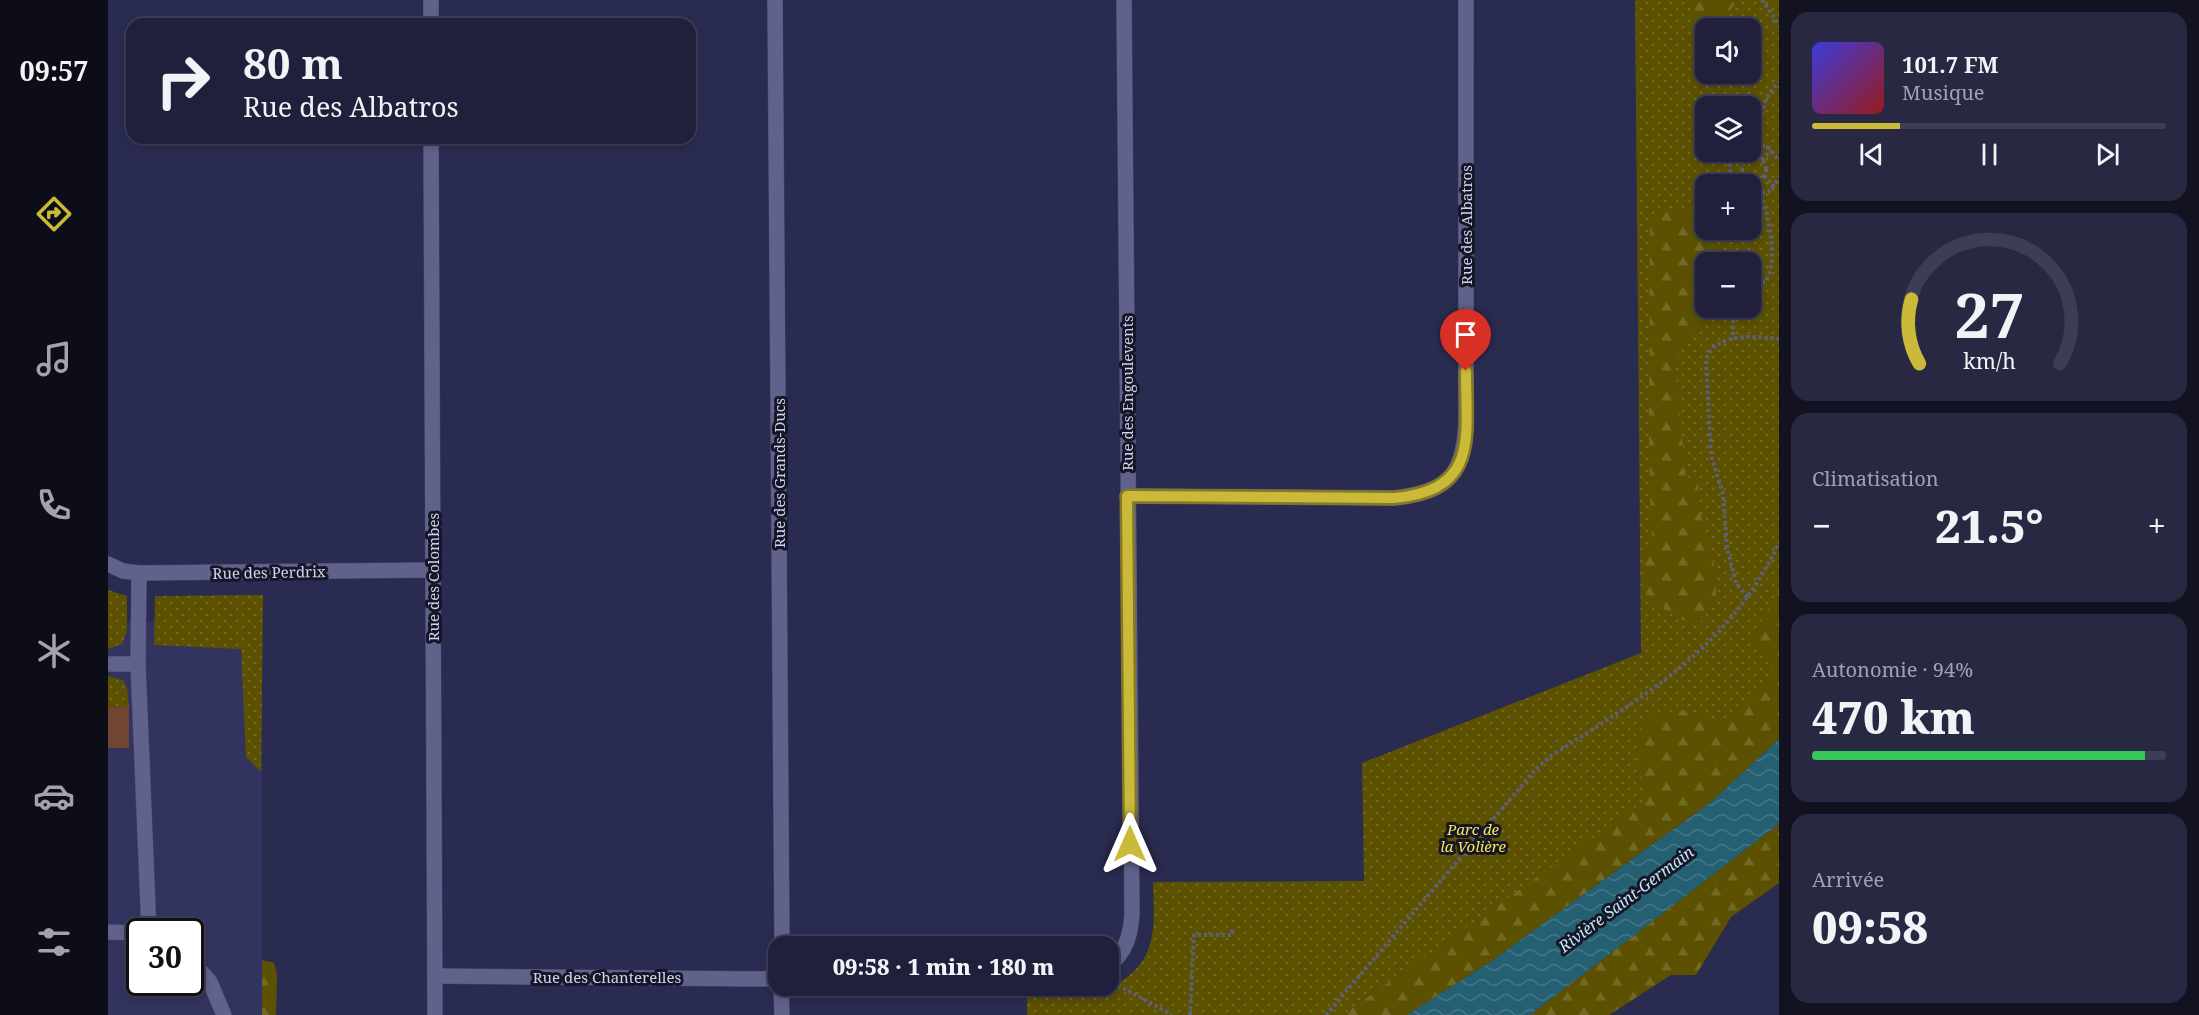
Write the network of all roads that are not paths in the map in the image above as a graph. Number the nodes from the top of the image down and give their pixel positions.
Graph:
1 (430, 0) edge
2 (775, 0) edge
3 (1124, 0) edge
4 (1466, 0) edge
5 (431, 18) edge
6 (431, 144) edge
7 (1127, 496) junction
8 (108, 564) edge
9 (432, 570) junction
10 (139, 573) junction
11 (108, 664) edge
12 (138, 664) junction
13 (148, 918) edge
14 (108, 932) edge
15 (126, 933) edge
16 (782, 936) edge
17 (1119, 955) edge
18 (204, 975) edge
19 (435, 976) junction
20 (768, 979) edge
21 (782, 996) edge
22 (224, 1015) edge
23 (435, 1015) edge
24 (782, 1015) edge

1 - 5 street
2 - 16 street, Rue des Grands-Ducs
3 - 7 street, Rue des Engoulevents
4 - 7 street, Rue des Albatros
6 - 9 street, Rue des Colombes
7 - 17 street, Rue des Engoulevents
8 - 10 street, Rue des Perdrix
9 - 10 street, Rue des Perdrix
9 - 19 street, Rue des Colombes
10 - 12 street
11 - 12 street
12 - 13 street
14 - 15 street
18 - 22 street
19 - 20 street, Rue des Chanterelles
19 - 23 street, Rue des Colombes
21 - 24 street

